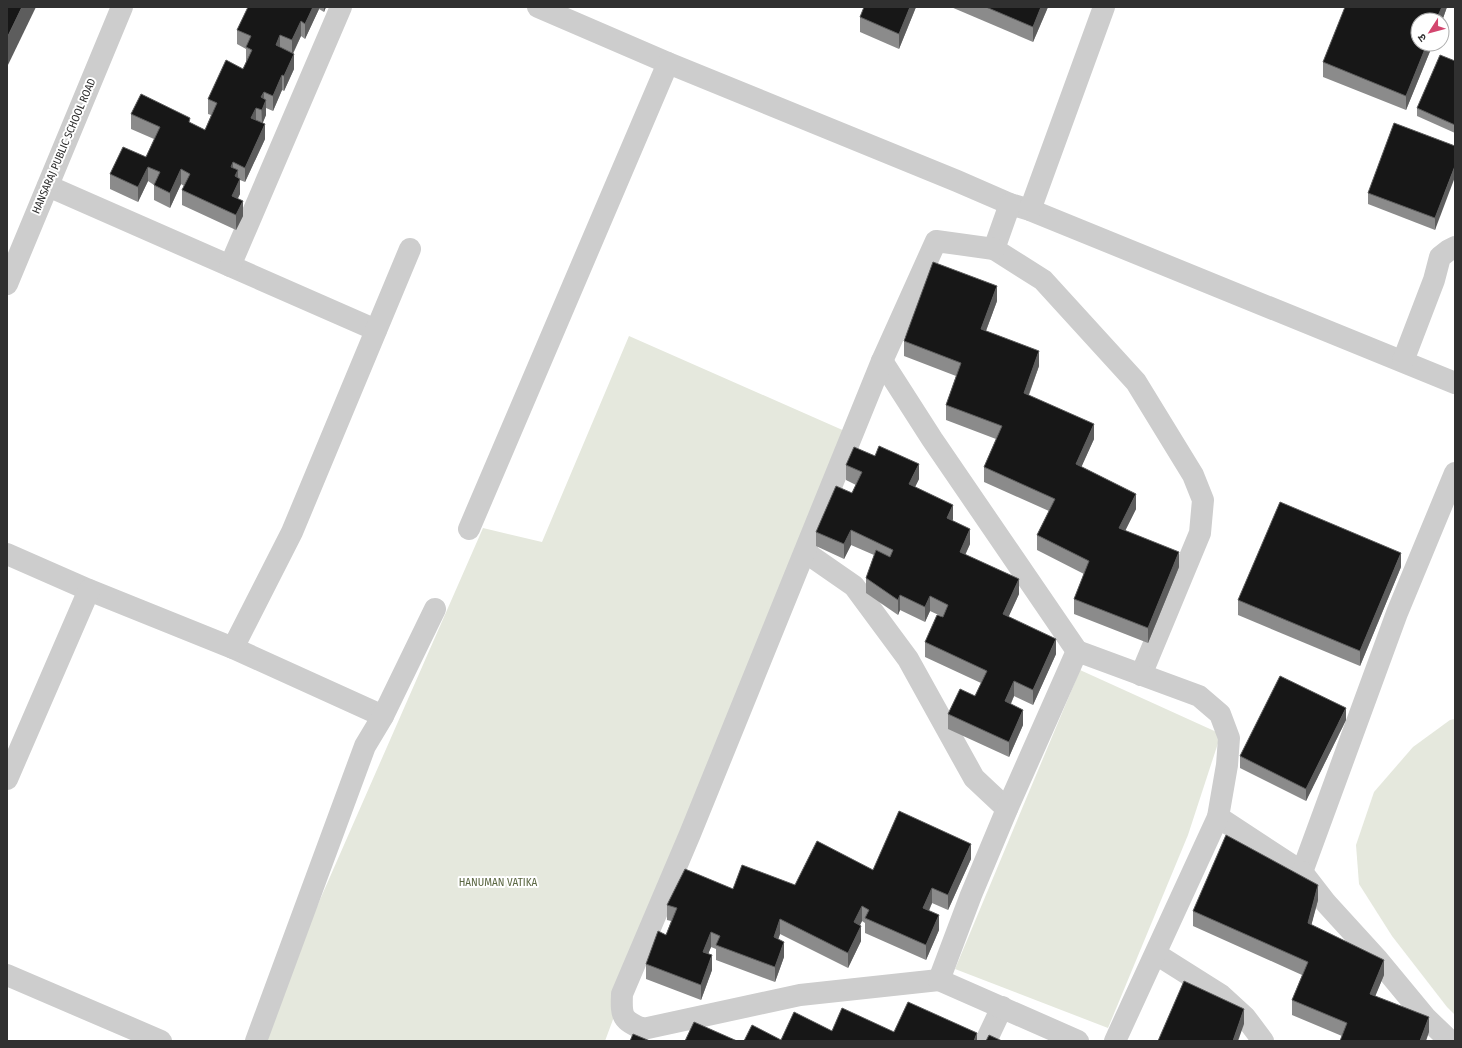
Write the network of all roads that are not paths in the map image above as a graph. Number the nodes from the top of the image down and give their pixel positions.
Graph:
1 (122, 7) edge
2 (341, 7) edge
3 (538, 7) edge
4 (1104, 7) edge
5 (668, 63) junction
6 (48, 186) junction
7 (1020, 207) junction
8 (1455, 247) edge
9 (410, 249) dead end
10 (994, 249) junction
11 (230, 266) junction
12 (7, 284) edge
13 (376, 330) junction
14 (882, 361) junction
15 (1403, 362) junction
16 (1455, 383) edge
17 (1455, 473) edge
18 (469, 529) dead end
19 (805, 552) junction
20 (7, 554) edge
21 (89, 590) junction
22 (435, 609) dead end
23 (233, 648) junction
24 (1077, 652) junction
25 (1141, 675) junction
26 (383, 716) junction
27 (7, 778) edge
28 (1007, 809) junction
29 (1218, 817) junction
30 (1302, 872) junction
31 (1156, 954) junction
32 (7, 975) edge
33 (939, 980) junction
34 (1002, 1007) junction
35 (161, 1041) edge
36 (256, 1041) edge
37 (986, 1041) edge
38 (1078, 1041) edge
39 (1115, 1041) edge
40 (1263, 1041) edge
41 (1450, 1041) edge

1 - 6 street, HANSARAJ PUBLIC SCHOOL ROAD
2 - 11 street
3 - 5 street
4 - 7 street
5 - 7 street
5 - 18 street
6 - 11 street
6 - 12 street, HANSARAJ PUBLIC SCHOOL ROAD
7 - 10 street
7 - 15 street
8 - 15 street
9 - 13 street
10 - 14 street
10 - 25 street
11 - 13 street
13 - 23 street
14 - 19 street
14 - 24 street
15 - 16 street
17 - 30 street
19 - 28 street
19 - 33 street
20 - 21 street
21 - 23 street
21 - 27 street
22 - 26 street
23 - 26 street
24 - 25 street
24 - 28 street
25 - 29 street
26 - 36 street
28 - 33 street
29 - 30 street
29 - 31 street
30 - 41 street
31 - 39 street
31 - 40 street
32 - 35 street
33 - 34 street
34 - 37 street
34 - 38 street

